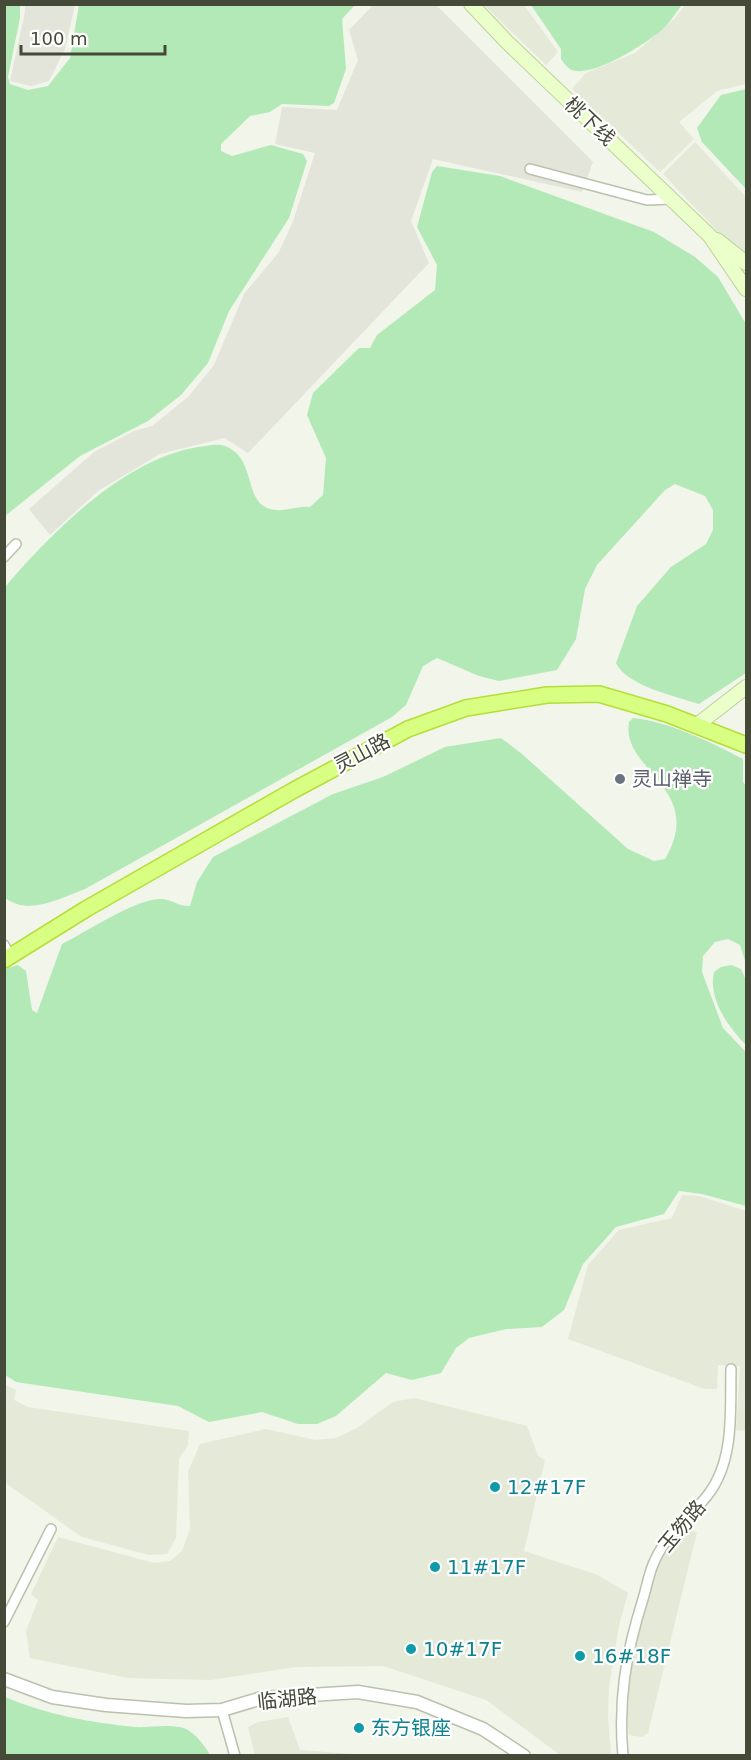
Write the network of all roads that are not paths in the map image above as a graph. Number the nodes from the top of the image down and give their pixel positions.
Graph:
1 (471, 4) edge
2 (530, 169) dead end
3 (672, 199) junction
4 (710, 236) junction
5 (747, 263) edge
6 (747, 289) edge
7 (16, 544) dead end
8 (4, 557) edge
9 (747, 687) edge
10 (697, 725) junction
11 (747, 745) edge
12 (6, 954) edge
13 (731, 1369) dead end
14 (51, 1528) dead end
15 (4, 1622) edge
16 (4, 1679) edge
17 (222, 1710) junction
18 (235, 1755) edge
19 (525, 1755) edge
20 (623, 1755) edge

1 - 3 main road, 桃下线
2 - 3 street
3 - 4 main road, 桃下线
4 - 5 main road
4 - 6 main road
7 - 8 street
9 - 10 main road
10 - 11 highway, 灵山路
10 - 12 highway, 灵山路
13 - 20 street, 玉笏路
14 - 15 street
16 - 17 street, 临湖路
17 - 18 street
17 - 19 street, 临湖路

